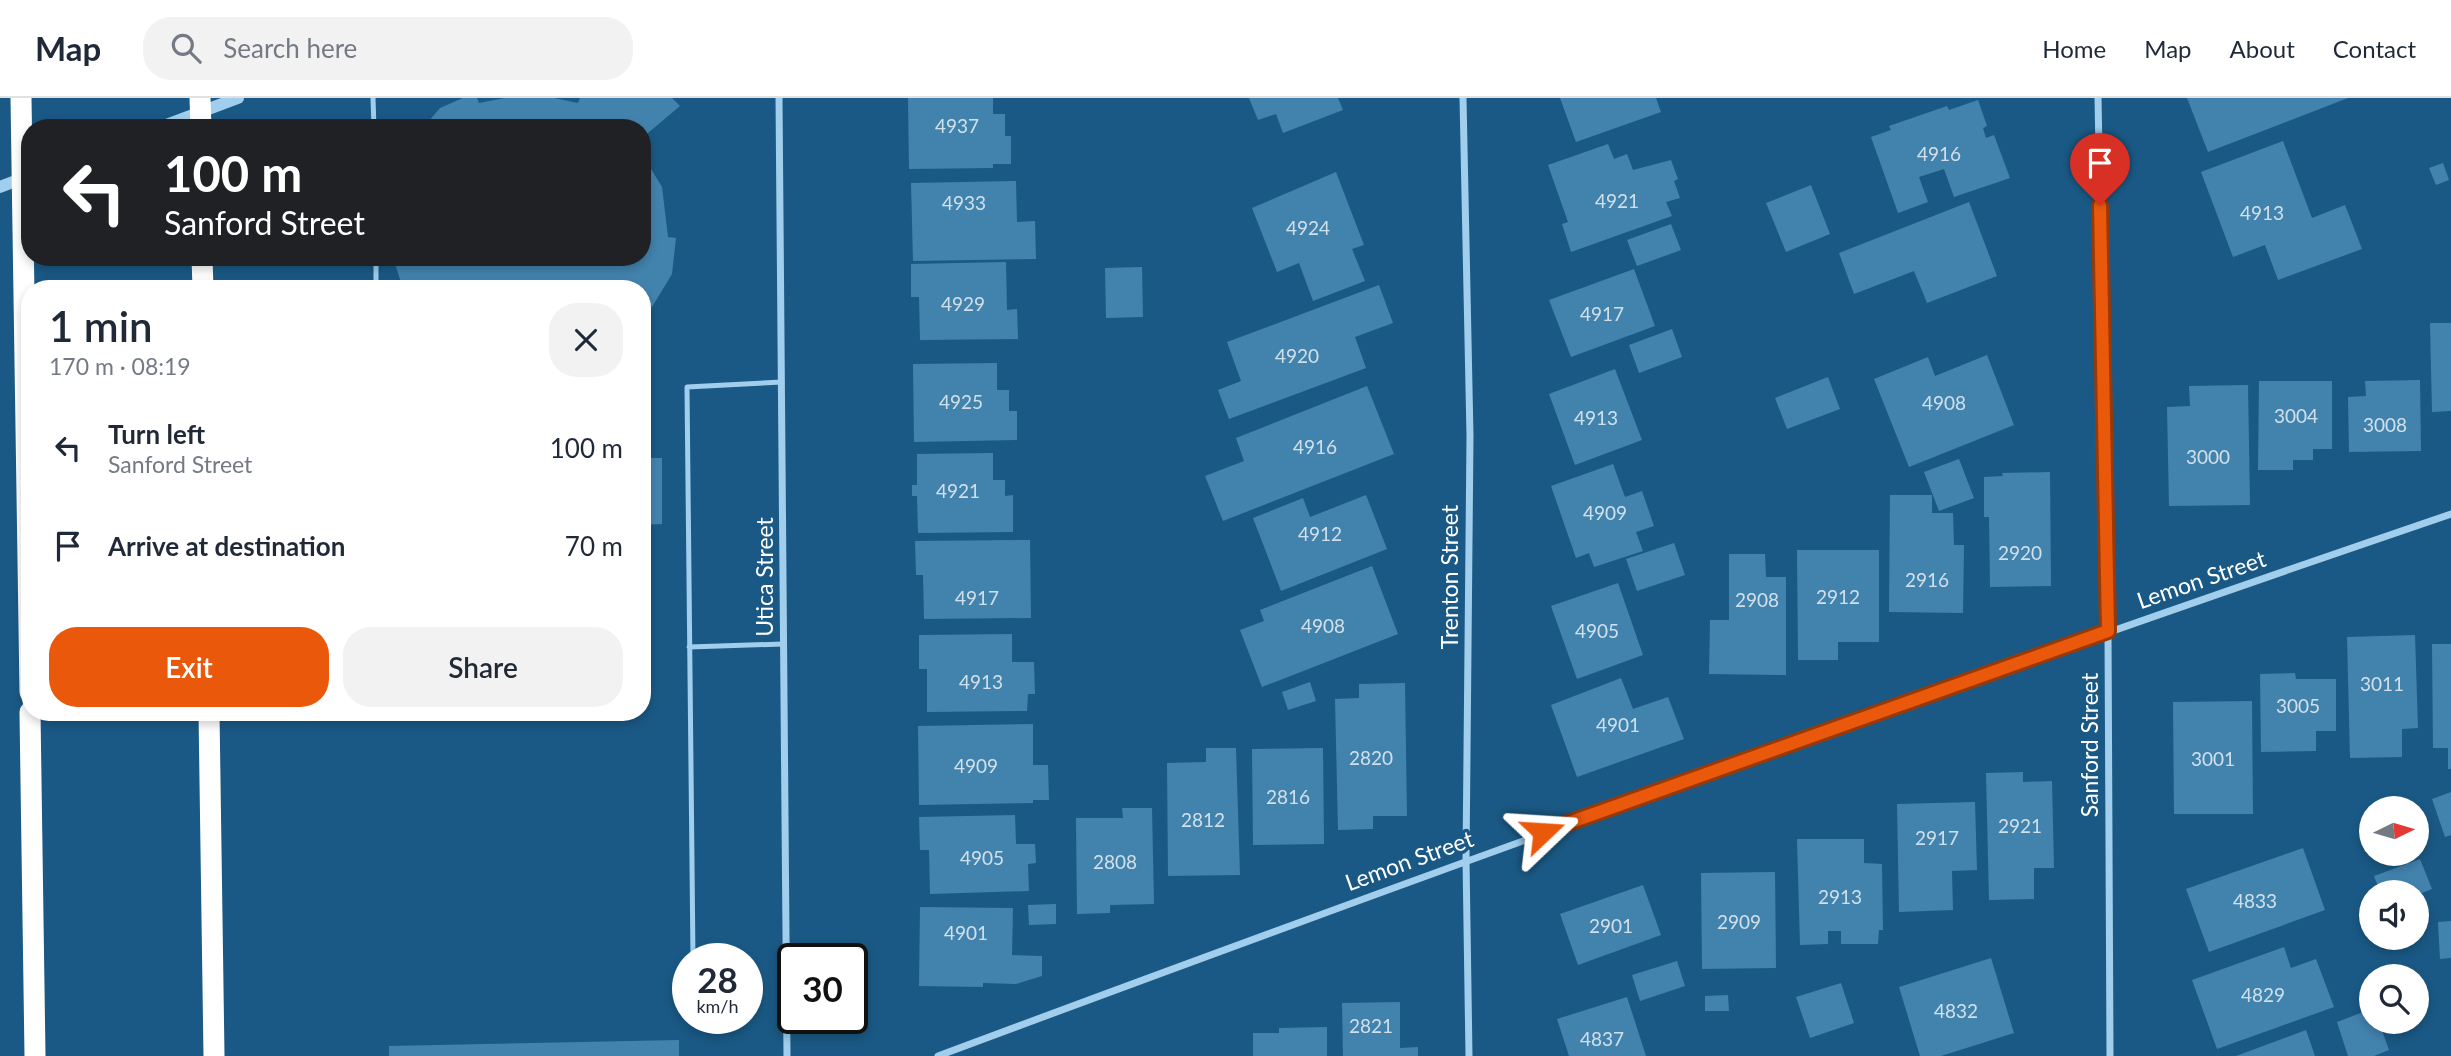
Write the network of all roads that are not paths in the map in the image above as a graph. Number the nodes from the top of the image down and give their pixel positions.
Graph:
1 (21, 98) edge
2 (200, 98) edge
3 (238, 98) edge
4 (373, 98) edge
5 (779, 98) edge
6 (1463, 98) edge
7 (2098, 98) edge
8 (21, 119) edge
9 (183, 119) edge
10 (201, 119) edge
11 (374, 119) edge
12 (21, 179) edge
13 (0, 187) edge
14 (782, 383) junction
15 (2451, 514) edge
16 (2108, 631) junction
17 (783, 644) junction
18 (690, 647) junction
19 (30, 721) edge
20 (209, 721) edge
21 (1466, 859) junction
22 (692, 943) edge
23 (35, 1056) edge
24 (214, 1056) edge
25 (787, 1056) edge
26 (938, 1056) edge
27 (1469, 1056) edge
28 (2110, 1056) edge

1 - 8 highway, bridge
2 - 10 highway, bridge
3 - 9 street
4 - 11 lane
5 - 14 street, Utica Street
6 - 21 street, Trenton Street
7 - 16 street, Sanford Street
12 - 13 street
14 - 17 street, Utica Street
14 - 18 lane
15 - 16 street, Lemon Street
16 - 21 street, Lemon Street
16 - 28 street, Sanford Street
17 - 18 lane
17 - 25 street, Utica Street
18 - 22 lane
19 - 23 highway
20 - 24 highway
21 - 26 street, Lemon Street
21 - 27 street, Trenton Street

